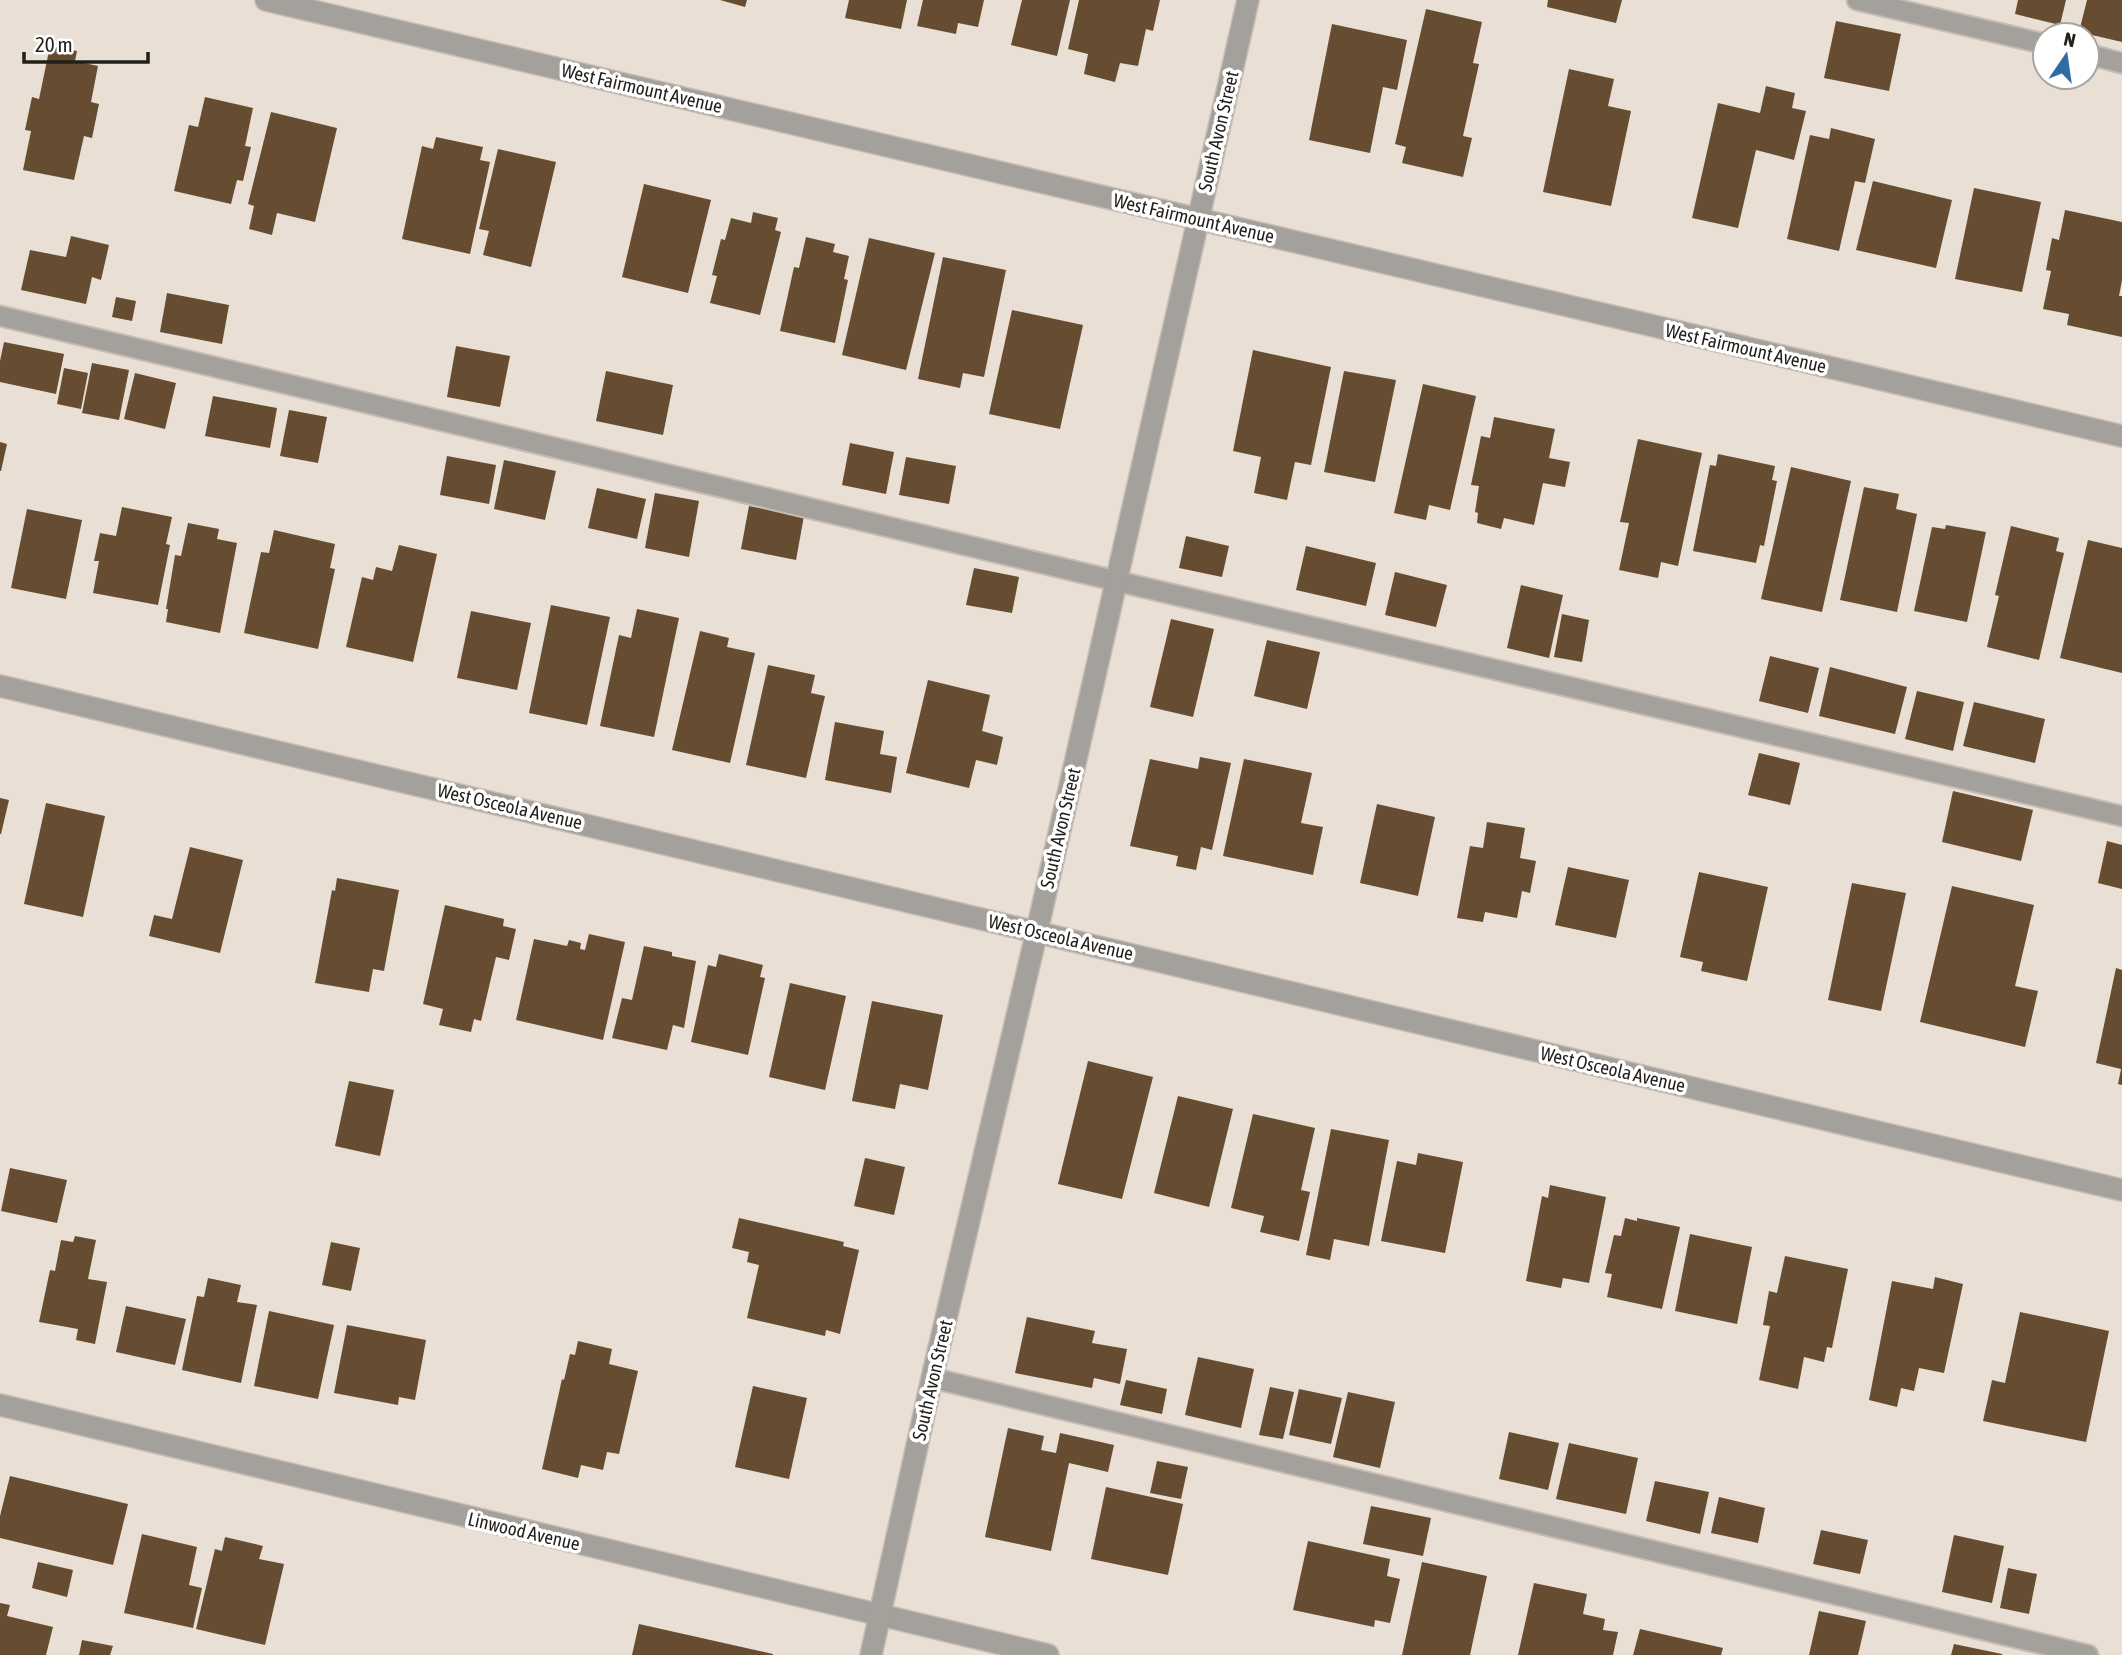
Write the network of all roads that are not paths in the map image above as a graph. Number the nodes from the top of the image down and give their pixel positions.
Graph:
1 (266, 0) edge
2 (1248, 0) edge
3 (1857, 0) edge
4 (2031, 41) edge
5 (2101, 58) edge
6 (2122, 63) edge
7 (1199, 219) junction
8 (0, 316) edge
9 (2122, 436) edge
10 (1115, 580) junction
11 (0, 686) edge
12 (2122, 816) edge
13 (1037, 931) junction
14 (2122, 1190) edge
15 (932, 1378) junction
16 (0, 1405) edge
17 (880, 1616) junction
18 (871, 1655) edge
19 (1048, 1655) edge
20 (2088, 1655) edge

1 - 7 street, West Fairmount Avenue
2 - 7 street, South Avon Street
3 - 4 lane
5 - 6 lane
7 - 9 street, West Fairmount Avenue
7 - 10 street, South Avon Street
8 - 10 lane
10 - 12 lane
10 - 13 street, South Avon Street
11 - 13 street, West Osceola Avenue
13 - 14 street, West Osceola Avenue
13 - 15 street, South Avon Street
15 - 17 street, South Avon Street
15 - 20 lane
16 - 17 street, Linwood Avenue
17 - 18 street, South Avon Street
17 - 19 street, Linwood Avenue

